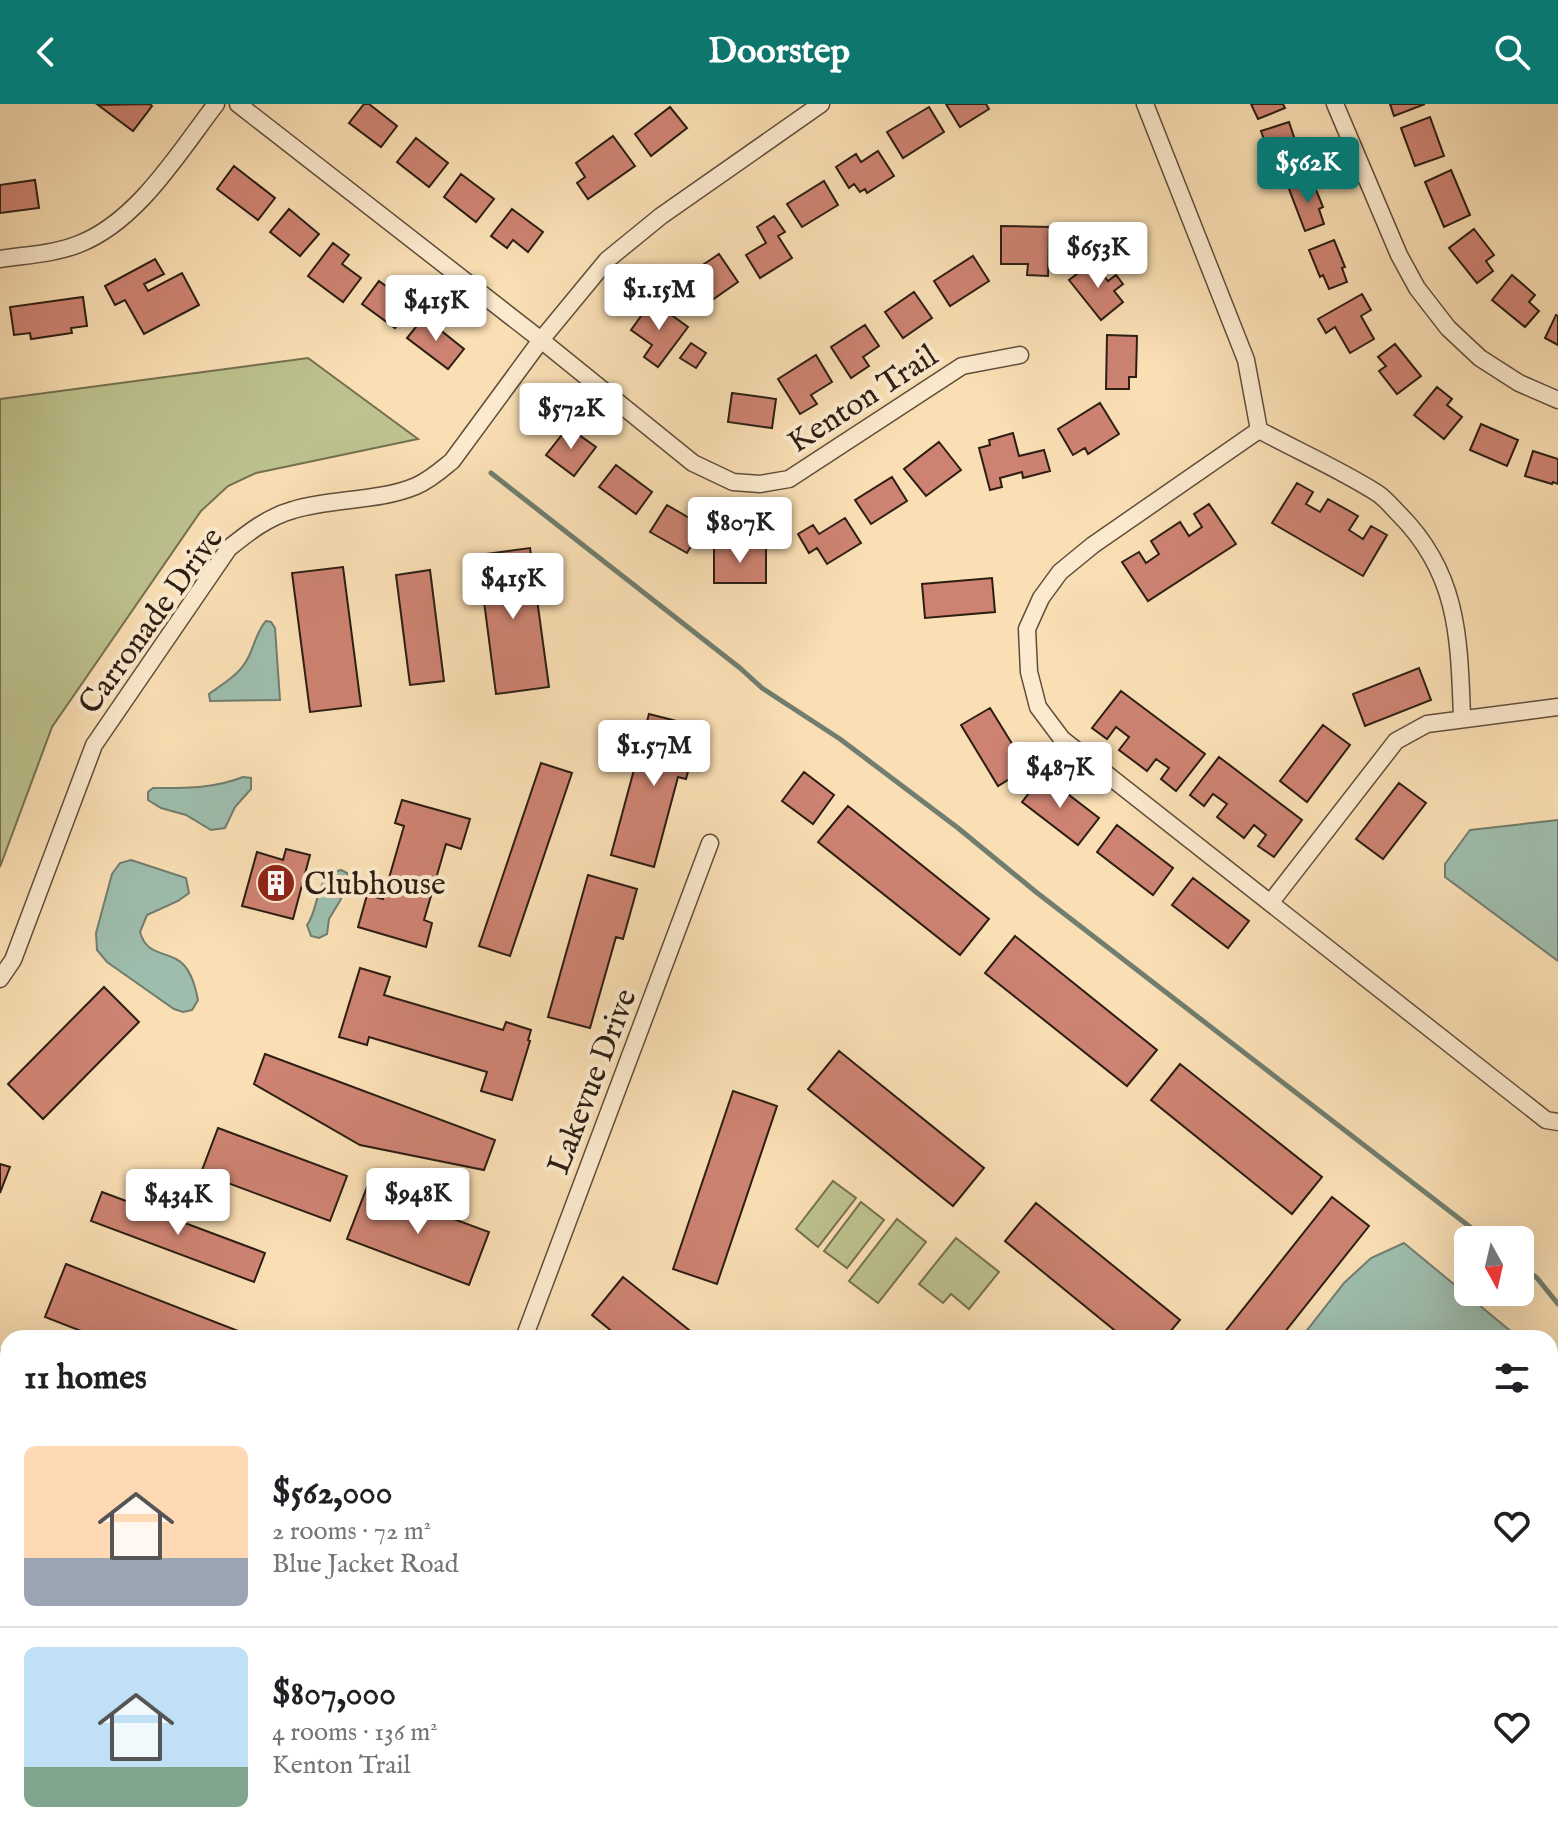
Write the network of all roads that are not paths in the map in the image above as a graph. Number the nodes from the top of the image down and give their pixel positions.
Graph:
1 (216, 104) edge
2 (238, 104) edge
3 (821, 104) edge
4 (1145, 104) edge
5 (1335, 104) edge
6 (0, 259) edge
7 (541, 340) junction
8 (1020, 355) dead end
9 (1558, 400) edge
10 (1259, 430) junction
11 (1558, 707) edge
12 (1462, 717) junction
13 (710, 843) dead end
14 (1271, 902) junction
15 (0, 979) edge
16 (1558, 1122) edge
17 (527, 1330) edge

1 - 6 street
2 - 7 street, Kenton Trail
3 - 7 street, Carronade Drive
4 - 10 street
5 - 9 street
7 - 8 street, Kenton Trail
7 - 15 street, Carronade Drive
10 - 12 street
10 - 14 street
11 - 12 street
12 - 14 street
13 - 17 street, Lakevue Drive
14 - 16 street

